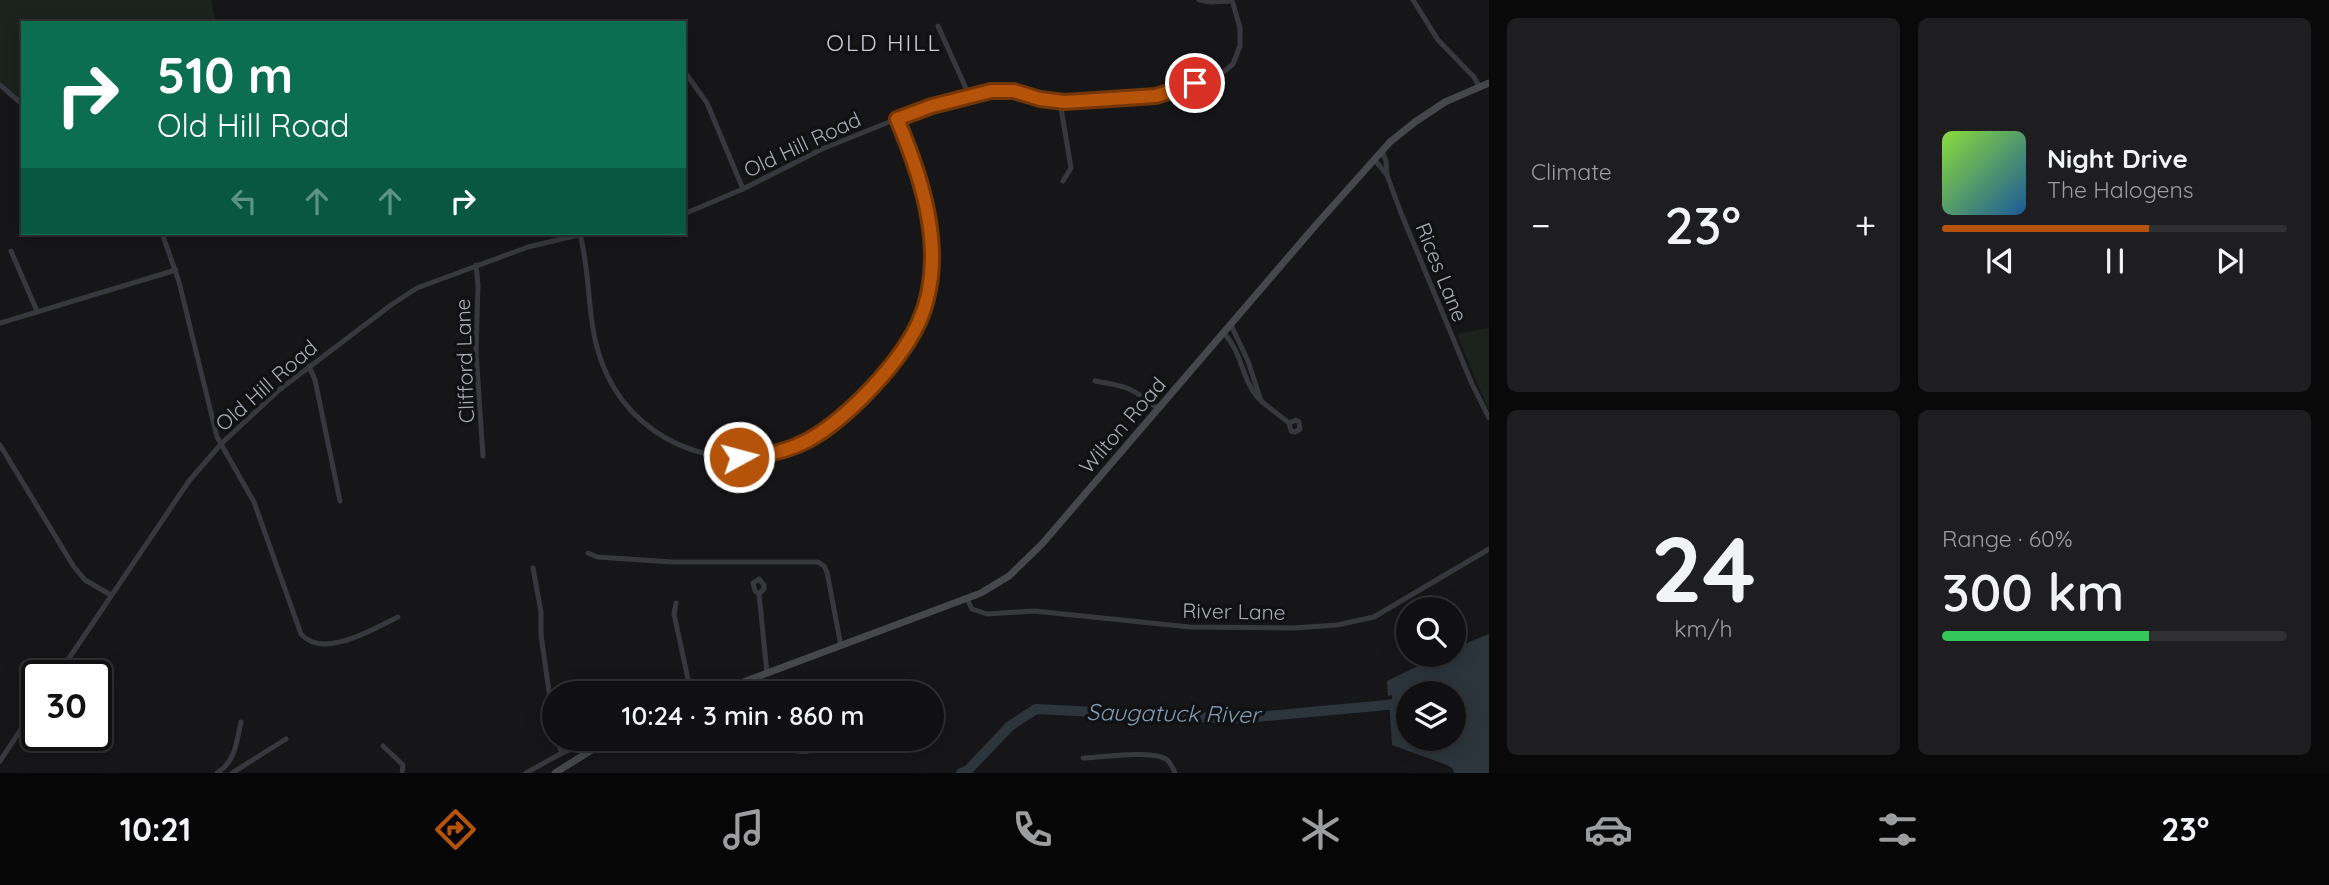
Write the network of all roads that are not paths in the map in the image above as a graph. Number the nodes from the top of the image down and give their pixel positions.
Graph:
1 (1199, 0) edge
2 (1413, 0) edge
3 (1232, 1) edge
4 (938, 26) dead end
5 (686, 74) edge
6 (1489, 83) edge
7 (0, 85) edge
8 (1479, 86) junction
9 (969, 95) junction
10 (1060, 102) junction
11 (21, 103) edge
12 (897, 119) junction
13 (1382, 151) junction
14 (1374, 159) junction
15 (1387, 175) junction
16 (1063, 181) dead end
17 (743, 189) junction
18 (686, 213) edge
19 (163, 235) edge
20 (575, 235) edge
21 (584, 235) edge
22 (11, 251) dead end
23 (475, 265) junction
24 (176, 270) junction
25 (37, 311) junction
26 (0, 323) edge
27 (1231, 325) junction
28 (1224, 333) junction
29 (309, 366) junction
30 (1095, 381) dead end
31 (1261, 401) junction
32 (1158, 409) junction
33 (1489, 418) edge
34 (1289, 423) dead end
35 (0, 444) edge
36 (221, 444) junction
37 (482, 456) dead end
38 (0, 462) edge
39 (12, 463) junction
40 (340, 501) dead end
41 (1489, 549) edge
42 (588, 553) dead end
43 (533, 568) dead end
44 (759, 594) dead end
45 (111, 595) junction
46 (967, 599) junction
47 (676, 603) dead end
48 (398, 617) dead end
49 (841, 646) junction
50 (68, 660) edge
51 (767, 673) junction
52 (547, 681) edge
53 (688, 681) edge
54 (747, 681) edge
55 (241, 722) dead end
56 (21, 729) edge
57 (286, 739) dead end
58 (383, 746) dead end
59 (590, 751) edge
60 (793, 751) edge
61 (812, 751) edge
62 (562, 752) edge
63 (1083, 758) dead end
64 (0, 761) edge
65 (217, 773) edge
66 (232, 773) edge
67 (402, 773) edge
68 (526, 773) edge
69 (555, 773) edge
70 (1175, 773) edge

1 - 3 street
2 - 8 street
3 - 10 street, Old Hill Road
4 - 9 street
5 - 17 street
6 - 8 main road, Wilton Road
7 - 11 street
8 - 13 main road, Wilton Road
9 - 10 street, Old Hill Road
9 - 12 street, Old Hill Road
10 - 16 street
12 - 17 street, Old Hill Road
12 - 21 street
13 - 14 main road, Wilton Road
13 - 15 street, Rices Lane
14 - 15 street, Rices Lane
14 - 27 main road, Wilton Road
15 - 33 street, Rices Lane
17 - 18 street, Old Hill Road
19 - 24 street
20 - 23 street, Old Hill Road
22 - 25 street
23 - 29 street, Old Hill Road
23 - 37 street, Clifford Lane
24 - 25 street
24 - 36 street
25 - 26 street
27 - 28 main road, Wilton Road
27 - 31 street
28 - 31 street
28 - 32 main road, Wilton Road
29 - 36 street, Old Hill Road
29 - 40 street
30 - 32 street
31 - 34 street
32 - 46 main road, Wilton Road
35 - 39 street
36 - 45 street, Old Hill Road
36 - 48 street
38 - 39 street
39 - 45 street
41 - 46 street, River Lane
42 - 49 street
43 - 52 street
44 - 51 street
45 - 50 street, Old Hill Road
46 - 49 main road, Wilton Road
47 - 53 street
49 - 51 main road, Wilton Road
51 - 54 main road, Wilton Road
55 - 65 street
56 - 64 street
57 - 66 street
58 - 67 street
59 - 69 main road
60 - 61 street
62 - 68 street
63 - 70 street

